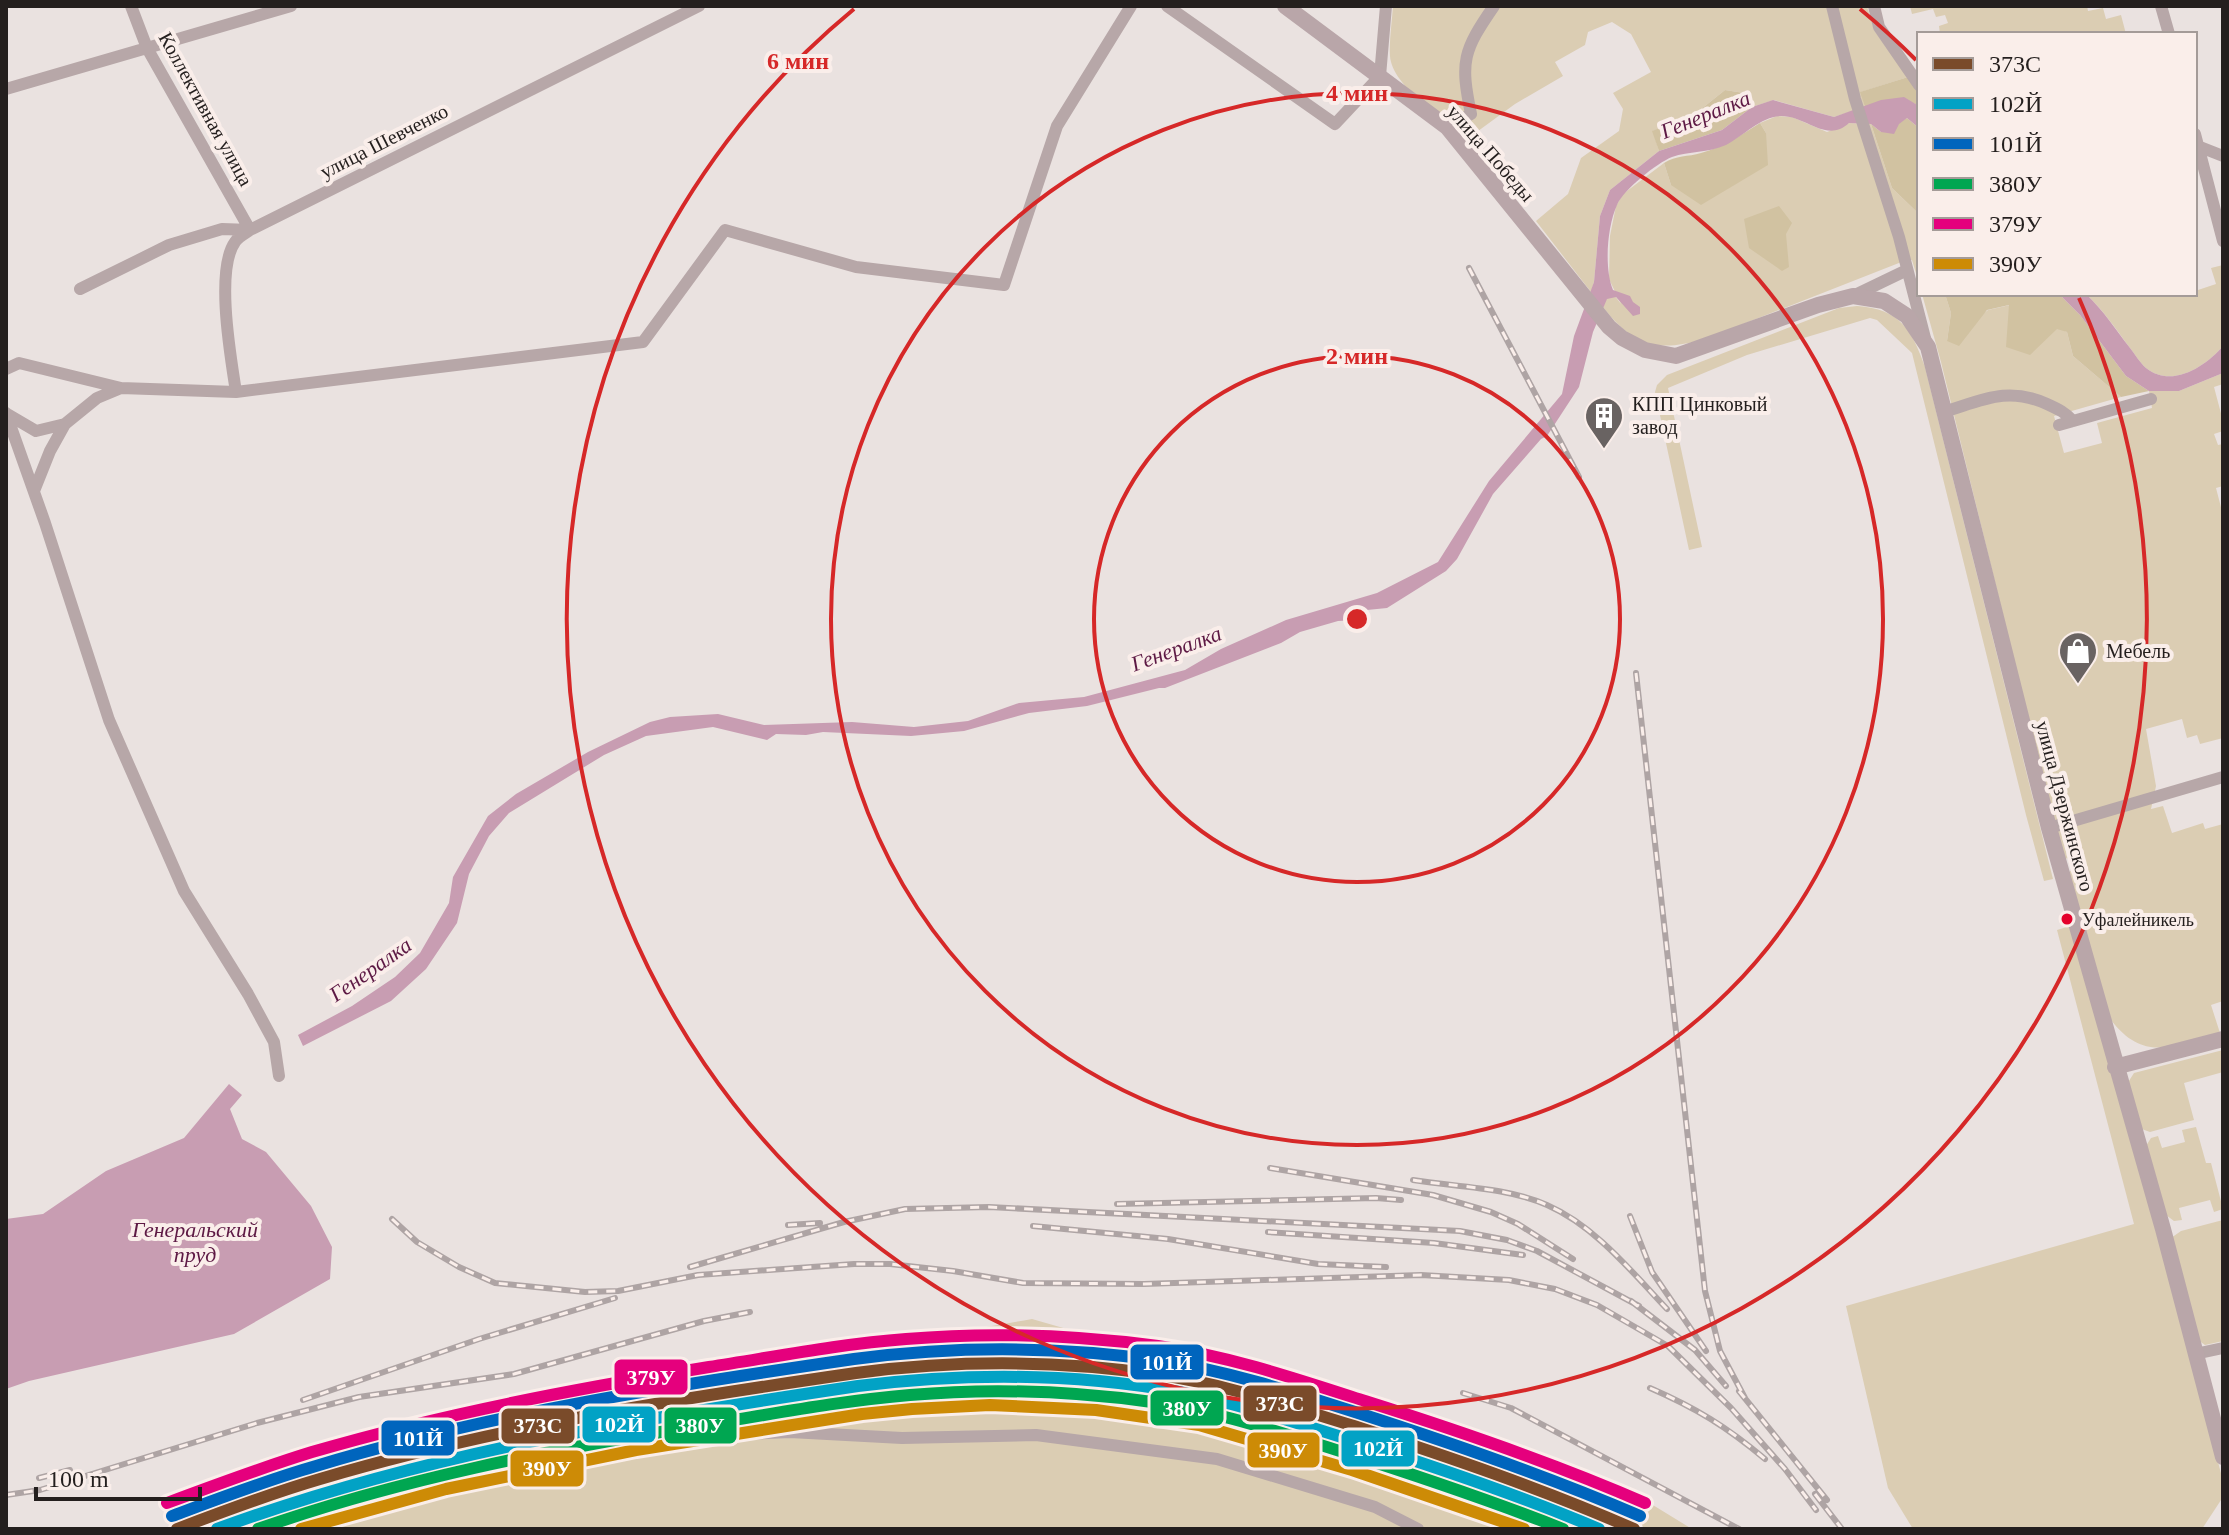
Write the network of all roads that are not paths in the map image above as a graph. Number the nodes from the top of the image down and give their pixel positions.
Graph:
1 (131, 6) edge
2 (291, 6) edge
3 (699, 6) edge
4 (1131, 6) edge
5 (1167, 6) edge
6 (1285, 6) edge
7 (1386, 6) edge
8 (1494, 6) edge
9 (1832, 6) edge
10 (1874, 6) edge
11 (2161, 6) edge
12 (2168, 32) edge
13 (147, 48) junction
14 (1380, 76) junction
15 (1917, 82) edge
16 (6, 89) edge
17 (1447, 127) junction
18 (2197, 142) edge
19 (2197, 145) edge
20 (2223, 156) edge
21 (250, 230) junction
22 (2223, 241) edge
23 (1907, 270) junction
24 (80, 289) dead end
25 (1853, 296) junction
26 (1928, 347) junction
27 (6, 369) edge
28 (121, 388) junction
29 (236, 392) junction
30 (2151, 399) dead end
31 (1944, 412) junction
32 (6, 413) edge
33 (2073, 421) junction
34 (65, 424) junction
35 (2059, 425) dead end
36 (34, 491) junction
37 (2223, 777) edge
38 (2049, 828) junction
39 (2223, 1039) edge
40 (2115, 1067) junction
41 (279, 1076) dead end
42 (2223, 1348) edge
43 (2195, 1354) junction
44 (2223, 1457) edge
45 (312, 1529) edge
46 (1418, 1529) edge

1 - 13 street, Коллективная улица
2 - 13 street
3 - 21 street, улица Шевченко
4 - 29 street
5 - 14 street
6 - 14 main road, улица Победы
7 - 14 street
8 - 17 street
9 - 23 street
10 - 15 street
11 - 12 street
13 - 16 street
13 - 21 street, Коллективная улица
14 - 17 main road, улица Победы
17 - 25 main road, улица Победы
18 - 20 street
19 - 22 street
21 - 24 street, улица Шевченко
21 - 29 street
23 - 25 street
23 - 26 street
25 - 26 main road
26 - 31 main road, улица Дзержинского
27 - 28 street
28 - 29 street
28 - 34 street
30 - 33 street
31 - 33 street
31 - 38 main road, улица Дзержинского
32 - 34 street
32 - 36 street
33 - 35 street
34 - 36 street
36 - 41 street
37 - 38 street
38 - 40 main road, улица Дзержинского
39 - 40 main road
40 - 43 main road, улица Дзержинского
42 - 43 street
43 - 44 main road, улица Дзержинского
45 - 46 street

